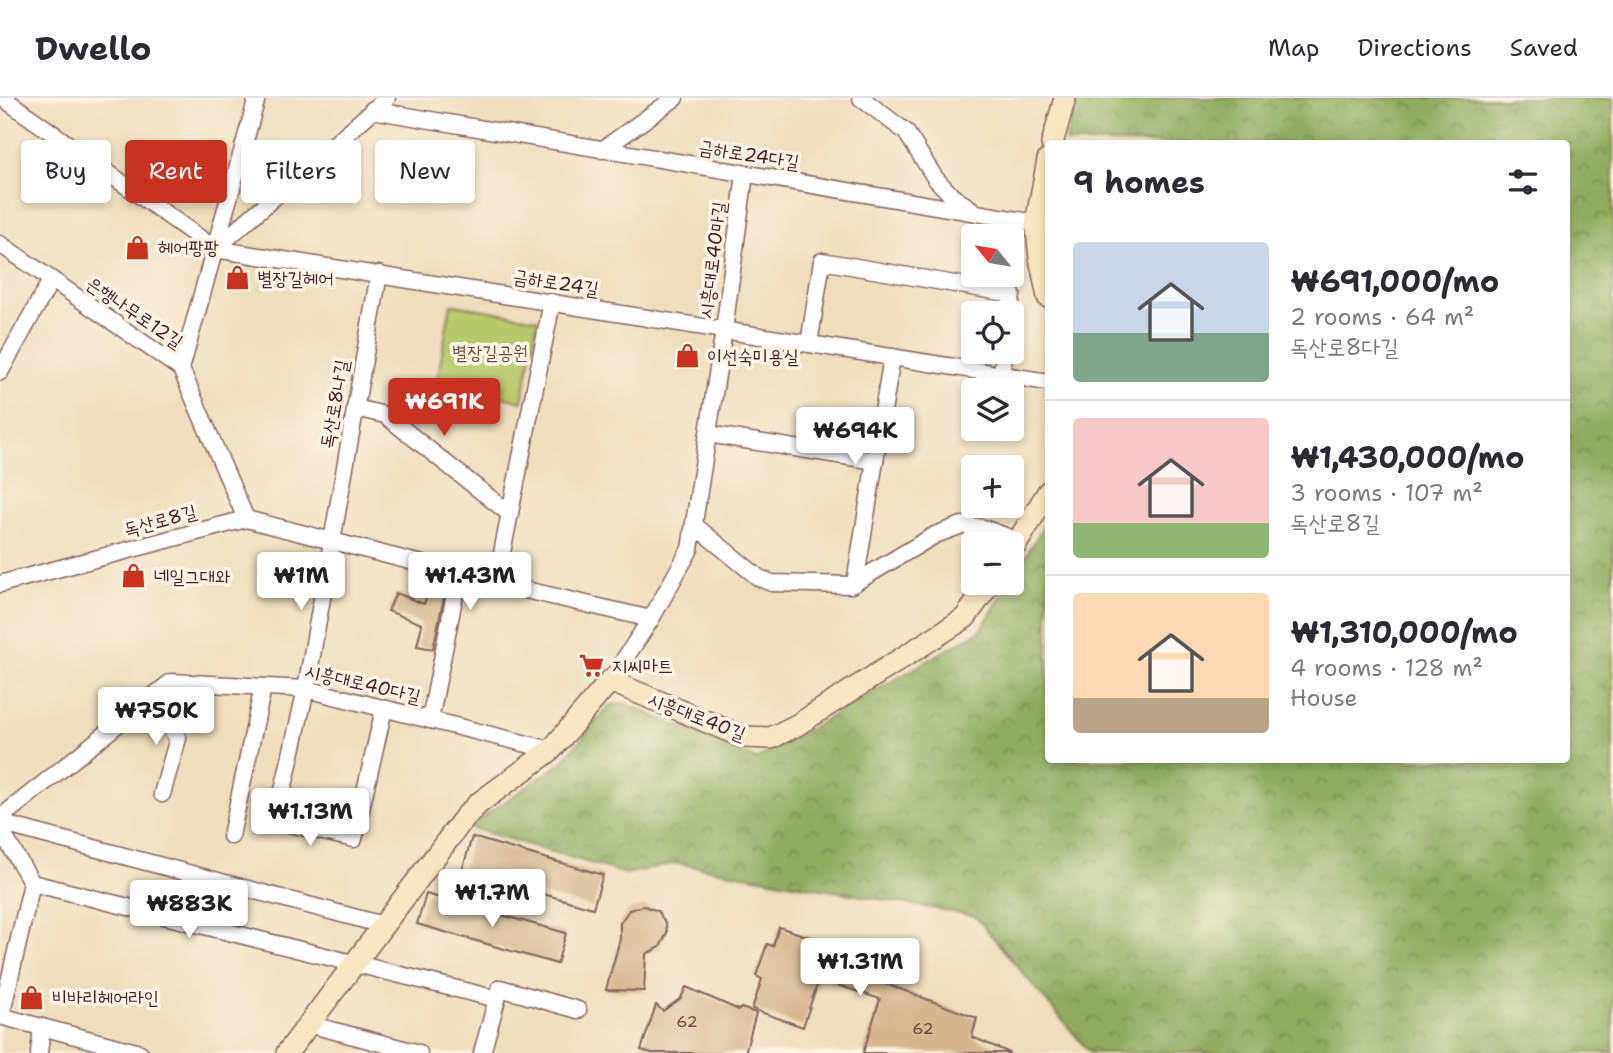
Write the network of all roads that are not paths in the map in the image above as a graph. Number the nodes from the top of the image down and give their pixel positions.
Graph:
1 (3, 98) edge
2 (257, 98) edge
3 (387, 98) edge
4 (674, 98) edge
5 (861, 98) edge
6 (1065, 98) edge
7 (372, 110) junction
8 (1053, 140) edge
9 (602, 150) junction
10 (745, 174) junction
11 (1045, 176) edge
12 (977, 213) junction
13 (1036, 223) junction
14 (0, 244) edge
15 (215, 249) junction
16 (379, 274) junction
17 (51, 280) junction
18 (1045, 282) edge
19 (1011, 301) edge
20 (552, 302) junction
21 (724, 330) junction
22 (809, 344) junction
23 (6, 349) edge
24 (891, 357) junction
25 (1003, 364) edge
26 (181, 369) junction
27 (0, 372) edge
28 (1002, 375) junction
29 (1045, 382) edge
30 (355, 408) junction
31 (708, 434) junction
32 (875, 461) junction
33 (1045, 497) edge
34 (510, 514) junction
35 (246, 519) junction
36 (694, 525) junction
37 (990, 532) edge
38 (1024, 532) edge
39 (331, 541) junction
40 (459, 574) junction
41 (3, 579) edge
42 (496, 583) junction
43 (855, 583) junction
44 (981, 595) edge
45 (651, 619) junction
46 (610, 681) junction
47 (263, 687) junction
48 (306, 689) junction
49 (147, 700) junction
50 (384, 709) junction
51 (430, 720) junction
52 (551, 750) junction
53 (162, 794) dead end
54 (0, 821) edge
55 (0, 829) edge
56 (231, 836) dead end
57 (5, 850) edge
58 (32, 883) junction
59 (383, 925) junction
60 (355, 962) junction
61 (497, 999) junction
62 (579, 1010) dead end
63 (0, 1016) edge
64 (308, 1024) junction
65 (42, 1027) junction
66 (38, 1053) edge
67 (141, 1053) edge
68 (287, 1053) edge
69 (418, 1053) edge
70 (482, 1053) edge

1 - 15 street, 금하로24길
2 - 15 street
3 - 7 street
4 - 9 street
5 - 12 street
6 - 8 street
7 - 9 street, 금하로24다길
7 - 15 street
9 - 10 street, 금하로24다길
10 - 12 street, 금하로24다길
10 - 21 street, 시흥대로40마길
11 - 13 street
12 - 13 street, 금하로24다길
13 - 18 street
14 - 17 street, 은행나무로12길
15 - 16 street, 금하로24길
15 - 26 street
16 - 20 street, 금하로24길
16 - 30 street, 독산로8나길
17 - 23 street
17 - 26 street, 은행나무로12길
19 - 22 street
20 - 21 street, 금하로24길
20 - 34 street
21 - 22 street, 금하로24길
21 - 31 street, 시흥대로40마길
22 - 24 street, 금하로24길
23 - 27 street
24 - 28 street, 금하로24길
24 - 32 street
25 - 28 street
26 - 35 street, 은행나무로12길
28 - 29 street, 금하로24길
30 - 34 street
30 - 39 street, 독산로8나길
31 - 32 street
31 - 36 street, 시흥대로40마길
32 - 43 street
33 - 38 street
34 - 42 street
35 - 39 street, 독산로8길
35 - 41 street, 독산로8길
36 - 43 street
36 - 45 street, 시흥대로40마길
37 - 43 street
39 - 40 street, 독산로8길
39 - 48 street
40 - 42 street, 독산로8길
40 - 51 street
42 - 45 street, 독산로8길
44 - 46 street, 시흥대로40길
45 - 46 street, 시흥대로40마길
46 - 52 street
47 - 48 street, 시흥대로40다길
47 - 49 street, 시흥대로40다길
47 - 56 street
48 - 50 street, 시흥대로40다길
48 - 50 street
49 - 53 street
49 - 54 street, 시흥대로40다길
50 - 51 street, 시흥대로40다길
51 - 52 street, 시흥대로40다길
52 - 59 street
54 - 59 street, 시흥대로40다길
55 - 57 street
57 - 58 street
58 - 60 street
58 - 63 street
59 - 60 street
60 - 61 street
60 - 64 street
61 - 62 street
61 - 70 street
63 - 65 street
64 - 68 street
64 - 69 street
65 - 66 street
65 - 67 street

